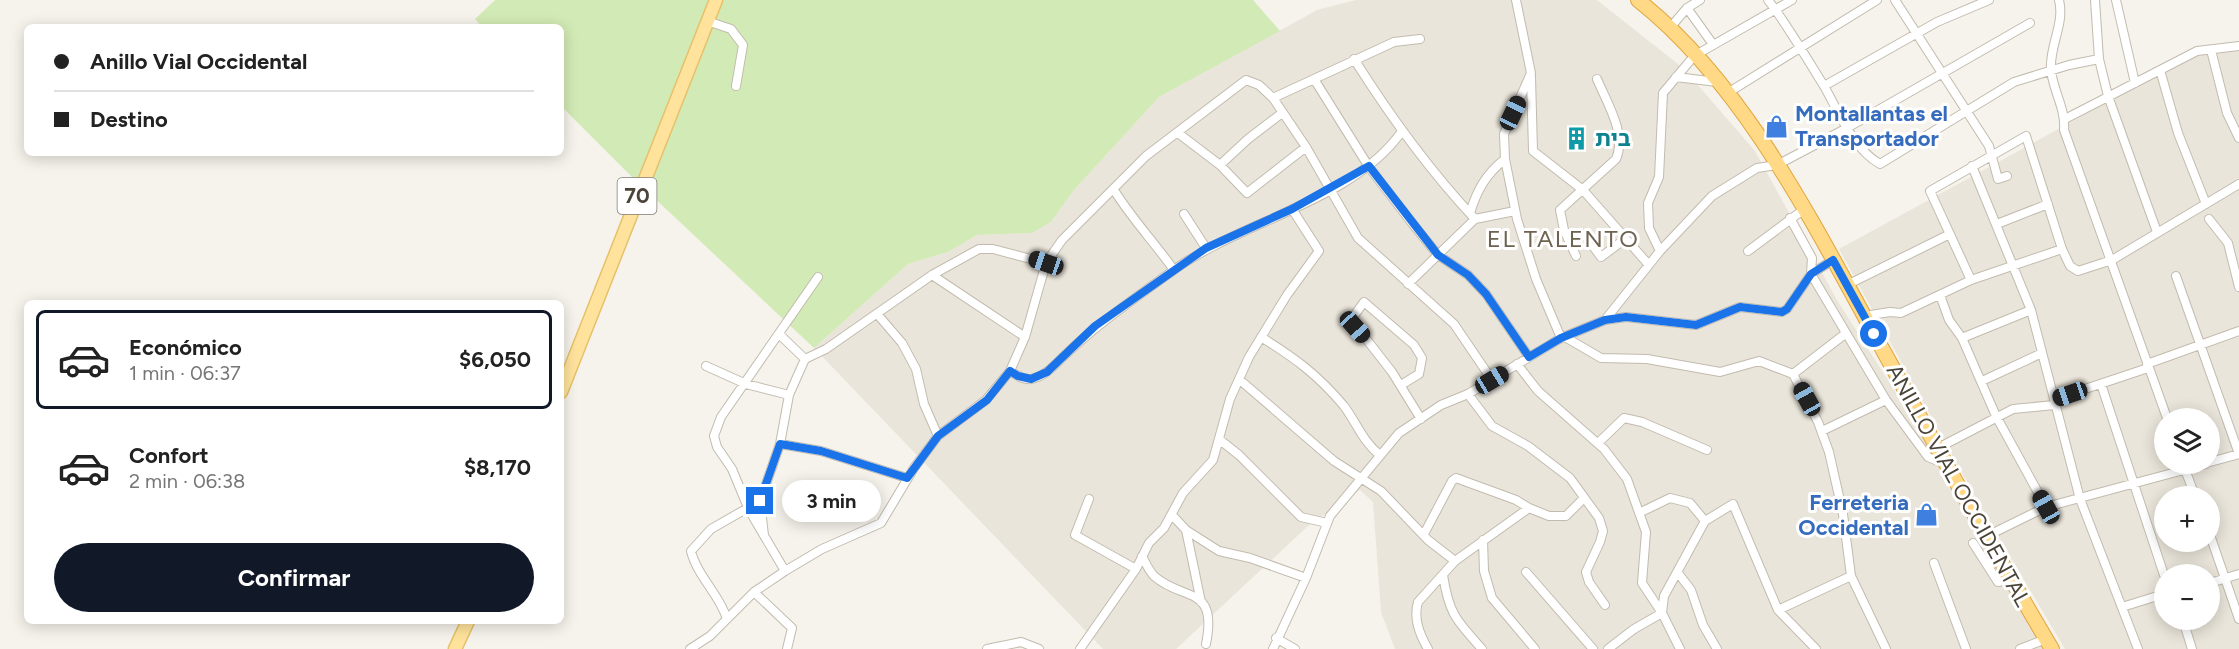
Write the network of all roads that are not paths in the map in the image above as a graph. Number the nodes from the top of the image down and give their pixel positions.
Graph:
1 (716, 0) edge
2 (1516, 0) edge
3 (1638, 0) edge
4 (1700, 0) edge
5 (1768, 0) edge
6 (1792, 0) edge
7 (1877, 0) edge
8 (1895, 0) edge
9 (1989, 0) edge
10 (2060, 0) edge
11 (2095, 0) edge
12 (2116, 0) edge
13 (1687, 8) junction
14 (1776, 10) junction
15 (707, 21) junction
16 (2030, 22) dead end
17 (1669, 29) junction
18 (1918, 33) junction
19 (1420, 39) dead end
20 (1712, 43) junction
21 (2239, 46) edge
22 (1798, 47) junction
23 (2211, 50) junction
24 (1694, 56) junction
25 (1353, 59) junction
26 (2099, 59) junction
27 (2051, 70) junction
28 (2160, 70) junction
29 (1942, 72) junction
30 (1531, 73) junction
31 (1676, 77) junction
32 (1314, 79) junction
33 (1597, 79) dead end
34 (1717, 82) junction
35 (2135, 83) junction
36 (736, 86) dead end
37 (1824, 86) junction
38 (1726, 94) junction
39 (2108, 96) junction
40 (1273, 98) junction
41 (1966, 110) junction
42 (1282, 113) junction
43 (2065, 119) junction
44 (1847, 128) junction
45 (1402, 131) junction
46 (1178, 133) junction
47 (2239, 138) edge
48 (1306, 147) junction
49 (1990, 154) junction
50 (1505, 159) junction
51 (1220, 165) junction
52 (1777, 165) junction
53 (1369, 166) junction
54 (1971, 166) junction
55 (2007, 176) dead end
56 (2239, 184) edge
57 (1331, 188) junction
58 (1114, 190) junction
59 (1583, 190) junction
60 (2048, 204) junction
61 (2206, 204) junction
62 (1292, 209) junction
63 (1803, 210) junction
64 (1515, 211) junction
65 (1184, 214) dead end
66 (1472, 216) junction
67 (1790, 218) junction
68 (2209, 219) dead end
69 (1996, 224) junction
70 (2157, 232) junction
71 (1950, 234) junction
72 (1625, 238) junction
73 (1570, 242) junction
74 (1206, 248) junction
75 (2062, 249) junction
76 (1660, 250) junction
77 (1748, 251) dead end
78 (1438, 255) junction
79 (1576, 256) dead end
80 (1833, 260) junction
81 (2112, 260) junction
82 (1046, 263) junction
83 (1649, 265) junction
84 (2013, 268) junction
85 (1174, 270) junction
86 (1811, 274) junction
87 (932, 275) junction
88 (2176, 276) dead end
89 (818, 277) dead end
90 (1971, 280) junction
91 (1408, 284) junction
92 (1847, 285) junction
93 (2239, 287) edge
94 (1940, 295) junction
95 (2031, 310) junction
96 (878, 315) junction
97 (1864, 316) junction
98 (1605, 320) junction
99 (2239, 331) edge
100 (779, 334) junction
101 (1845, 334) junction
102 (1025, 337) junction
103 (1261, 337) junction
104 (1563, 337) junction
105 (1962, 338) junction
106 (2200, 347) junction
107 (2042, 353) junction
108 (1529, 357) junction
109 (805, 359) junction
110 (1517, 364) junction
111 (706, 366) dead end
112 (2147, 366) junction
113 (1010, 371) junction
114 (1793, 374) junction
115 (1240, 380) junction
116 (1492, 380) junction
117 (1982, 381) junction
118 (564, 384) edge
119 (746, 384) junction
120 (2101, 384) junction
121 (1401, 385) junction
122 (1468, 394) junction
123 (789, 395) junction
124 (1886, 400) junction
125 (2054, 402) junction
126 (2163, 408) edge
127 (1996, 416) junction
128 (1421, 419) junction
129 (1822, 431) junction
130 (938, 436) junction
131 (1220, 440) junction
132 (1598, 443) junction
133 (780, 444) junction
134 (1938, 448) junction
135 (1707, 450) dead end
136 (2239, 454) edge
137 (1380, 455) junction
138 (2220, 460) edge
139 (1947, 465) junction
140 (2162, 474) edge
141 (907, 478) junction
142 (1360, 479) junction
143 (2134, 484) junction
144 (1089, 499) dead end
145 (1583, 499) junction
146 (2080, 499) junction
147 (760, 501) junction
148 (2046, 507) junction
149 (1529, 508) junction
150 (749, 510) junction
151 (1639, 513) junction
152 (1172, 515) junction
153 (1705, 521) junction
154 (1327, 523) junction
155 (1186, 530) junction
156 (1424, 534) junction
157 (764, 535) junction
158 (1988, 536) junction
159 (1483, 540) junction
160 (1973, 543) dead end
161 (2216, 552) edge
162 (1142, 556) junction
163 (1455, 561) junction
164 (1934, 563) dead end
165 (2160, 564) edge
166 (1136, 569) junction
167 (785, 571) junction
168 (1526, 572) dead end
169 (1678, 573) junction
170 (2239, 574) edge
171 (1443, 575) junction
172 (1851, 576) junction
173 (1306, 578) junction
174 (2013, 579) junction
175 (2225, 579) junction
176 (2220, 580) edge
177 (754, 592) junction
178 (2154, 597) edge
179 (1201, 602) junction
180 (1605, 605) dead end
181 (2121, 607) junction
182 (1778, 610) junction
183 (1662, 613) junction
184 (727, 619) junction
185 (2239, 619) edge
186 (467, 624) edge
187 (2186, 630) edge
188 (1276, 638) junction
189 (1206, 644) dead end
190 (2049, 644) edge
191 (455, 649) edge
192 (690, 649) edge
193 (787, 649) edge
194 (987, 649) edge
195 (1040, 649) edge
196 (1080, 649) edge
197 (1273, 649) edge
198 (1295, 649) edge
199 (1428, 649) edge
200 (1482, 649) edge
201 (1535, 649) edge
202 (1593, 649) edge
203 (1608, 649) edge
204 (1680, 649) edge
205 (1717, 649) edge
206 (1816, 649) edge
207 (1886, 649) edge
208 (1966, 649) edge
209 (2020, 649) edge
210 (2138, 649) edge
211 (2192, 649) edge

1 - 15 main road, 70
2 - 30 street
3 - 17 highway, ANILLO VIAL OCCIDENTAL
4 - 13 street
5 - 14 street
6 - 14 street
7 - 22 street
8 - 18 street
9 - 18 street
10 - 27 street
11 - 26 street
12 - 35 street
13 - 17 street
13 - 20 street
14 - 20 street
14 - 22 street
15 - 36 street
15 - 118 main road, 70
16 - 29 street
17 - 24 highway, ANILLO VIAL OCCIDENTAL
18 - 29 street
18 - 37 street
19 - 25 street
20 - 24 street
21 - 23 street
22 - 37 street
22 - 38 street
23 - 28 street
23 - 47 street
24 - 31 street
24 - 34 highway, ANILLO VIAL OCCIDENTAL
25 - 32 street
25 - 45 street
26 - 27 street
26 - 39 street
27 - 41 street
27 - 43 street
28 - 35 street
28 - 61 street
29 - 41 street
29 - 44 street
30 - 50 street
30 - 59 street
31 - 34 street
31 - 76 street
32 - 40 street
32 - 53 street
33 - 59 street
34 - 38 highway, ANILLO VIAL OCCIDENTAL
35 - 39 street
37 - 44 street
38 - 52 highway, ANILLO VIAL OCCIDENTAL
39 - 43 street
39 - 70 street
40 - 42 street
40 - 46 street
41 - 44 street
41 - 49 street
42 - 48 street
42 - 51 street
43 - 81 street
44 - 52 street
45 - 53 street
45 - 66 street
46 - 51 street
46 - 58 street
48 - 51 street
48 - 57 street
49 - 54 street
49 - 55 street
49 - 60 street
50 - 64 street
50 - 66 street
52 - 63 highway, ANILLO VIAL OCCIDENTAL
52 - 76 street
53 - 57 street
53 - 78 street
54 - 69 street
54 - 71 street
56 - 61 street
57 - 62 street
57 - 91 street
58 - 82 street
58 - 85 street
59 - 72 street
59 - 73 street
60 - 69 street
60 - 75 street
61 - 70 street
62 - 74 street
62 - 103 street
63 - 67 street
63 - 80 highway, ANILLO VIAL OCCIDENTAL
64 - 66 street
64 - 104 street
65 - 74 street
66 - 78 street
67 - 77 street
67 - 86 street
68 - 93 street
69 - 84 street
70 - 81 street
71 - 90 street
71 - 92 street
72 - 73 street
72 - 83 street
73 - 79 street
74 - 85 street
75 - 81 street
75 - 84 street
76 - 83 street
78 - 91 street
78 - 108 street
80 - 86 street
80 - 92 highway, ANILLO VIAL OCCIDENTAL
81 - 112 street
82 - 87 street
82 - 102 street
83 - 98 street
84 - 90 street
84 - 95 street
85 - 113 street
86 - 98 street
86 - 101 street
87 - 96 street
87 - 102 street
88 - 106 street
89 - 100 street
90 - 94 street
91 - 116 street
92 - 97 highway, ANILLO VIAL OCCIDENTAL
94 - 97 street
94 - 105 street
95 - 105 street
95 - 107 street
96 - 109 street
96 - 130 street
97 - 134 highway, ANILLO VIAL OCCIDENTAL
98 - 104 street
99 - 106 street
100 - 109 street
100 - 119 street
101 - 114 street
101 - 124 street
102 - 113 street
103 - 115 street
103 - 137 street
104 - 108 street
104 - 114 street
105 - 117 street
106 - 112 street
106 - 136 street
107 - 117 street
107 - 125 street
108 - 110 street
109 - 123 street
110 - 116 street
110 - 132 street
111 - 119 street
112 - 120 street
112 - 126 street
113 - 130 street
114 - 129 street
115 - 131 street
115 - 142 street
116 - 122 street
117 - 127 street
119 - 123 street
119 - 150 street
120 - 125 street
120 - 143 street
121 - 121 street
121 - 128 street
122 - 128 street
122 - 145 street
123 - 133 street
124 - 129 street
124 - 139 street
125 - 127 street
125 - 146 street
127 - 134 street
127 - 148 street
128 - 137 street
129 - 172 street
130 - 141 street
131 - 152 street
131 - 154 street
132 - 135 street
132 - 151 street
133 - 141 street
133 - 147 street
134 - 139 highway, ANILLO VIAL OCCIDENTAL
136 - 138 street
137 - 142 street
139 - 158 highway, ANILLO VIAL OCCIDENTAL
140 - 143 street
141 - 167 street
142 - 154 street
142 - 156 street
143 - 146 street
143 - 165 street
144 - 166 street
145 - 149 street
145 - 180 street
146 - 148 street
146 - 181 street
147 - 150 street
147 - 157 street
148 - 158 street
149 - 156 street
149 - 159 street
150 - 157 street
150 - 184 street
151 - 153 street
151 - 183 street
152 - 155 street
152 - 162 street
153 - 169 street
153 - 182 street
154 - 173 street
155 - 173 street
155 - 179 street
156 - 163 street
157 - 167 street
158 - 174 highway, ANILLO VIAL OCCIDENTAL
159 - 163 street
159 - 201 street
160 - 174 street
161 - 175 street
162 - 166 street
162 - 179 street
163 - 171 street
164 - 208 street
166 - 196 street
167 - 177 street
168 - 202 street
169 - 183 street
169 - 205 street
170 - 175 street
171 - 199 street
171 - 200 street
172 - 182 street
172 - 207 street
173 - 188 street
174 - 190 highway, ANILLO VIAL OCCIDENTAL
175 - 176 street
175 - 185 street
177 - 184 street
177 - 193 street
178 - 181 street
179 - 189 street
181 - 210 street
182 - 206 street
183 - 203 street
183 - 204 street
184 - 192 street
186 - 191 main road
187 - 211 street
188 - 197 street
188 - 198 street
190 - 209 street
194 - 195 street

